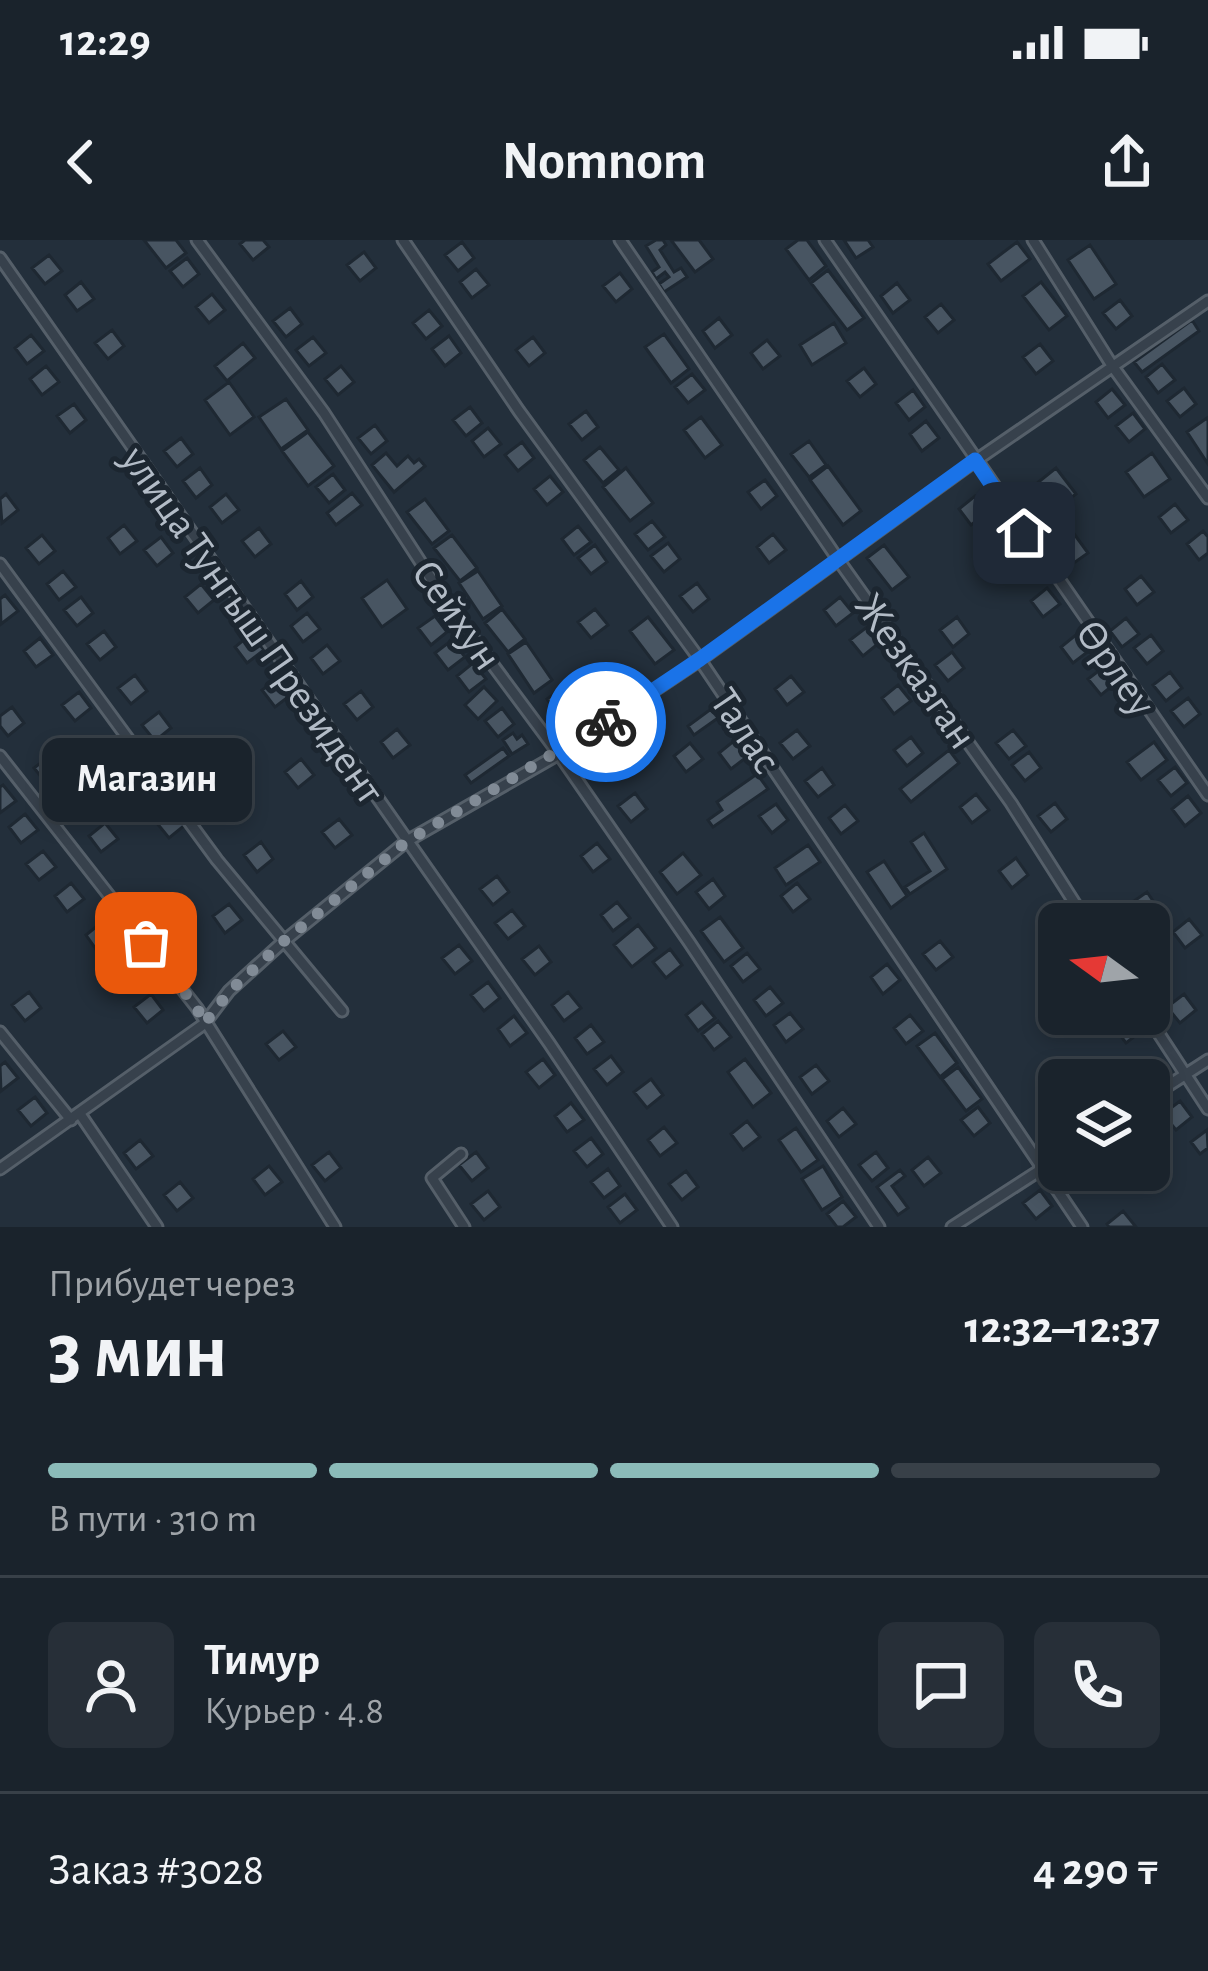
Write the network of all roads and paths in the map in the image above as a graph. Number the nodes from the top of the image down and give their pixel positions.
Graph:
1 (197, 240) edge
2 (404, 240) edge
3 (620, 240) edge
4 (825, 240) edge
5 (1033, 240) edge
6 (0, 258) edge
7 (1208, 302) edge
8 (1113, 367) junction
9 (975, 460) junction
10 (1208, 498) edge
11 (836, 558) junction
12 (0, 564) edge
13 (700, 659) junction
14 (559, 754) junction
15 (0, 756) edge
16 (1208, 795) edge
17 (406, 842) junction
18 (1075, 903) edge
19 (284, 941) junction
20 (342, 1011) dead end
21 (204, 1024) junction
22 (0, 1032) edge
23 (1159, 1035) edge
24 (1208, 1060) edge
25 (1185, 1075) junction
26 (1170, 1085) edge
27 (1208, 1109) edge
28 (76, 1117) junction
29 (461, 1154) dead end
30 (1038, 1163) edge
31 (0, 1168) edge
32 (1038, 1172) edge
33 (1057, 1191) edge
34 (157, 1227) edge
35 (335, 1227) edge
36 (464, 1227) edge
37 (672, 1227) edge
38 (879, 1227) edge
39 (952, 1227) edge
40 (1082, 1227) edge

1 - 14 street, Сейхун
2 - 13 street, Талас
3 - 11 street, Жезказган
4 - 9 street, Өрлеу
5 - 8 street
6 - 17 street, улица Тунгыш Президент
7 - 8 street
8 - 9 street
8 - 10 street
9 - 11 street
9 - 16 street, Өрлеу
11 - 13 street
11 - 18 street, Жезказган
12 - 19 street
13 - 14 street
13 - 30 street, Талас
14 - 17 street
14 - 38 street, Сейхун
15 - 21 street
17 - 19 street
17 - 37 street, улица Тунгыш Президент
19 - 20 street
19 - 21 street
21 - 28 street
21 - 35 street
22 - 28 street
23 - 25 street
24 - 25 street
25 - 26 street
25 - 27 street
28 - 31 street
28 - 34 street
29 - 36 street
32 - 39 street
33 - 40 street, Талас

